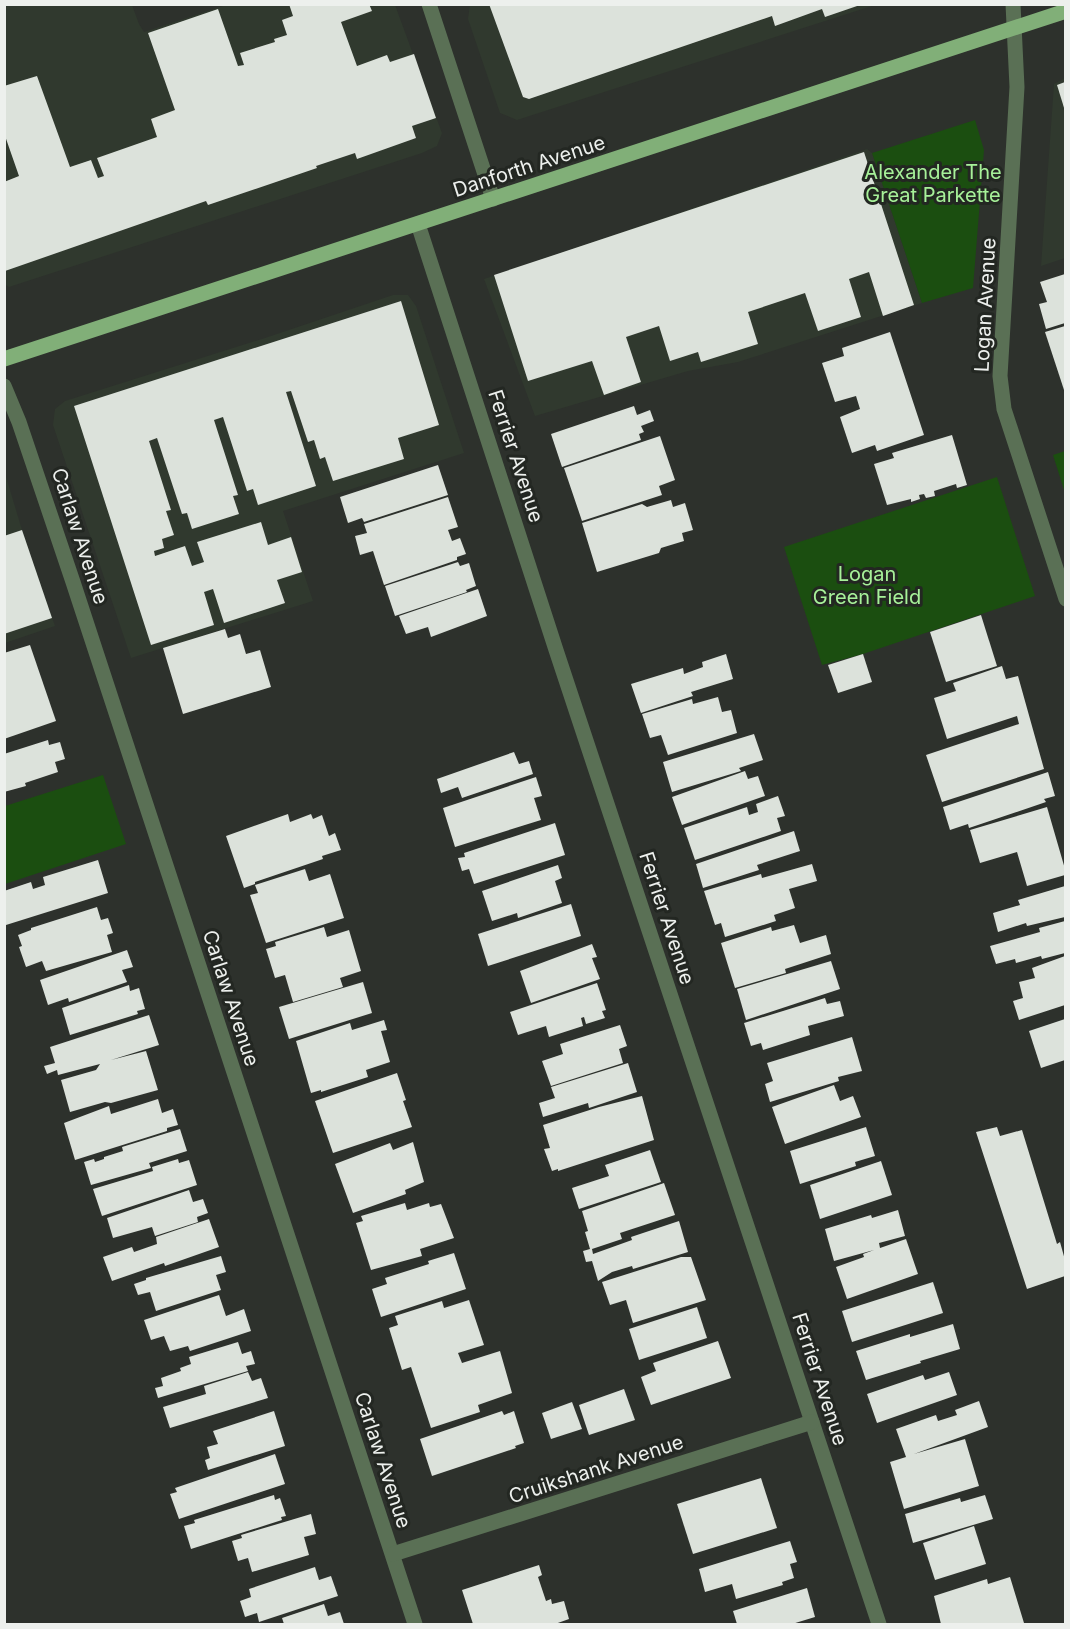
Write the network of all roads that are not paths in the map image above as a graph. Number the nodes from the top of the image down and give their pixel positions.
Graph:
1 (429, 4) edge
2 (1013, 4) edge
3 (1065, 11) edge
4 (1015, 28) junction
5 (493, 199) junction
6 (418, 224) junction
7 (4, 359) edge
8 (4, 386) edge
9 (1065, 599) edge
10 (812, 1422) junction
11 (393, 1554) junction
12 (415, 1624) edge
13 (879, 1624) edge

1 - 5 street
2 - 4 street, Logan Avenue
3 - 4 main road, Danforth Avenue
4 - 5 main road, Danforth Avenue
4 - 9 street, Logan Avenue
5 - 6 main road, Danforth Avenue
6 - 7 main road, Danforth Avenue
6 - 10 street, Ferrier Avenue
8 - 11 street, Carlaw Avenue
10 - 11 street, Cruikshank Avenue
10 - 13 street, Ferrier Avenue
11 - 12 street, Carlaw Avenue

